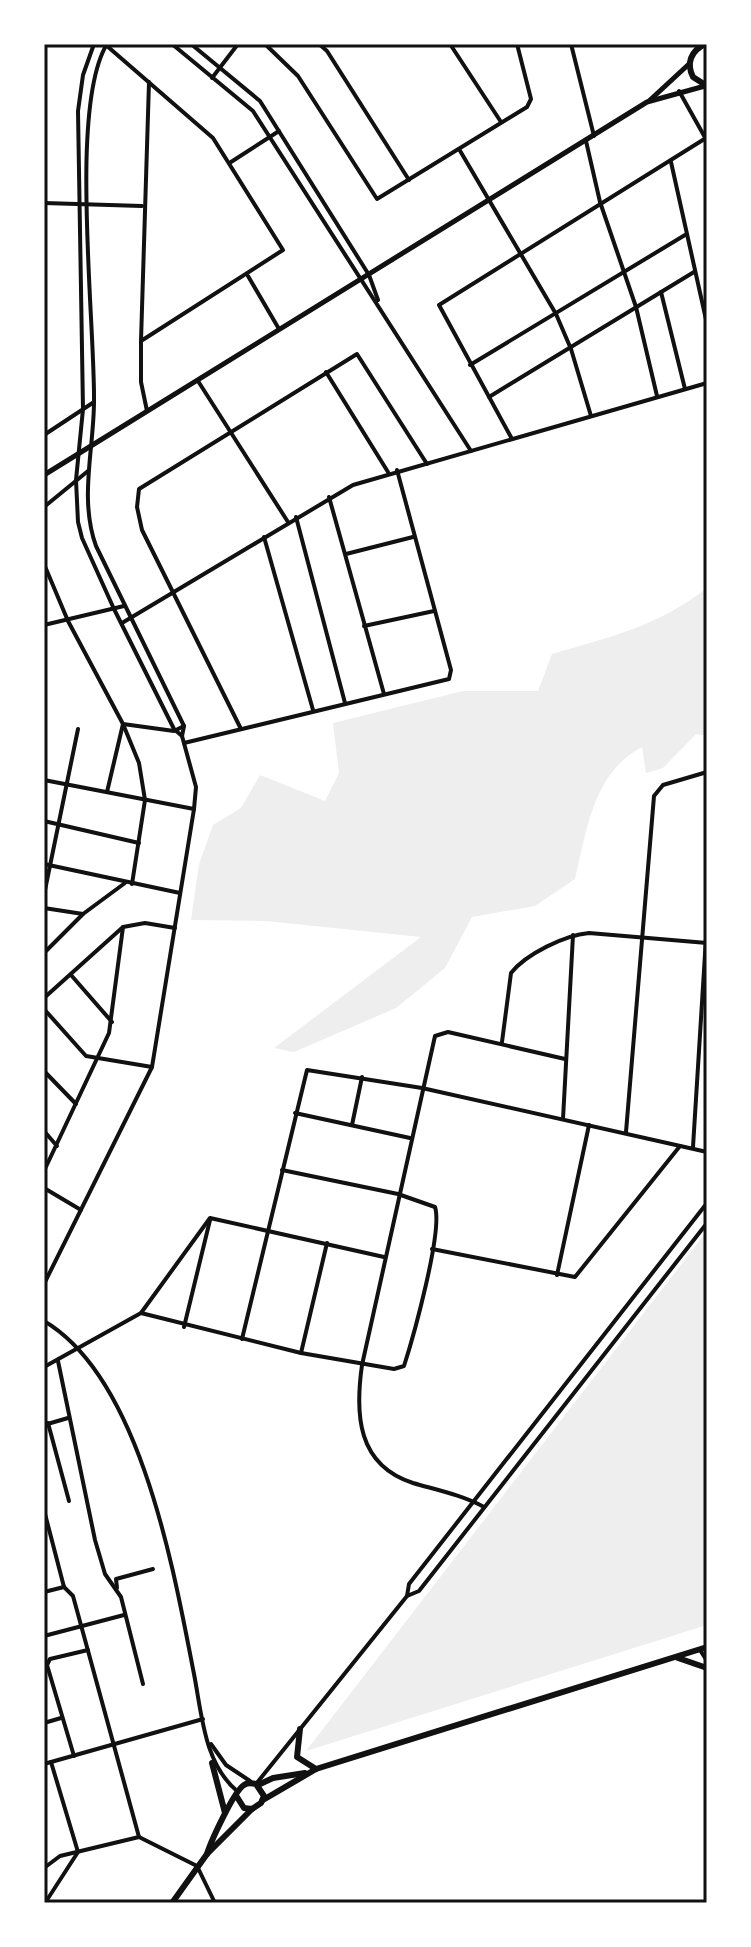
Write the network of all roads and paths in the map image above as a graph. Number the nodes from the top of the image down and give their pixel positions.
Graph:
1 (94, 44) edge
2 (106, 44) edge
3 (172, 44) edge
4 (191, 44) edge
5 (238, 44) edge
6 (265, 44) edge
7 (319, 44) edge
8 (334, 44) edge
9 (450, 44) edge
10 (517, 44) edge
11 (571, 44) edge
12 (694, 44) edge
13 (705, 44) edge
14 (327, 51) junction
15 (693, 53) junction
16 (689, 64) junction
17 (219, 69) junction
18 (212, 78) junction
19 (149, 82) junction
20 (706, 86) edge
21 (679, 91) junction
22 (647, 102) junction
23 (502, 123) junction
24 (279, 131) junction
25 (594, 136) junction
26 (270, 137) junction
27 (706, 140) edge
28 (586, 141) junction
29 (459, 149) junction
30 (231, 162) junction
31 (670, 162) junction
32 (409, 180) junction
33 (489, 200) junction
34 (600, 202) junction
35 (44, 203) edge
36 (77, 205) junction
37 (89, 206) junction
38 (143, 206) junction
39 (685, 235) junction
40 (521, 251) junction
41 (694, 272) junction
42 (623, 273) junction
43 (369, 275) junction
44 (247, 276) junction
45 (360, 282) junction
46 (661, 292) junction
47 (379, 302) junction
48 (636, 307) junction
49 (556, 314) junction
50 (707, 324) edge
51 (279, 329) junction
52 (141, 341) junction
53 (571, 349) junction
54 (470, 365) junction
55 (326, 372) junction
56 (198, 381) junction
57 (707, 383) edge
58 (685, 389) junction
59 (657, 396) junction
60 (489, 397) junction
61 (94, 402) junction
62 (83, 409) junction
63 (147, 411) junction
64 (591, 416) junction
65 (228, 431) junction
66 (45, 433) edge
67 (512, 439) junction
68 (91, 445) junction
69 (471, 451) junction
70 (79, 452) junction
71 (427, 464) junction
72 (397, 470) junction
73 (88, 471) junction
74 (388, 472) junction
75 (44, 475) edge
76 (76, 480) junction
77 (329, 496) junction
78 (44, 507) edge
79 (296, 517) junction
80 (288, 522) junction
81 (264, 537) junction
82 (413, 537) junction
83 (345, 554) junction
84 (44, 564) edge
85 (173, 593) junction
86 (124, 606) junction
87 (114, 609) junction
88 (434, 611) junction
89 (131, 617) junction
90 (68, 621) junction
91 (122, 623) junction
92 (44, 625) edge
93 (364, 626) junction
94 (384, 694) junction
95 (345, 703) junction
96 (313, 710) junction
97 (123, 724) junction
98 (184, 726) junction
99 (240, 727) junction
100 (78, 729) dead end
101 (174, 729) junction
102 (182, 736) junction
103 (184, 743) junction
104 (707, 772) edge
105 (44, 780) edge
106 (66, 784) junction
107 (107, 792) junction
108 (145, 800) junction
109 (194, 809) junction
110 (44, 821) edge
111 (58, 825) junction
112 (139, 843) junction
113 (47, 865) edge
114 (125, 883) junction
115 (132, 884) junction
116 (180, 893) junction
117 (44, 895) edge
118 (44, 908) edge
119 (83, 914) junction
120 (707, 922) edge
121 (123, 927) junction
122 (175, 928) junction
123 (573, 935) junction
124 (640, 937) junction
125 (706, 943) edge
126 (44, 953) edge
127 (71, 975) junction
128 (44, 998) edge
129 (44, 1009) edge
130 (112, 1022) junction
131 (502, 1043) junction
132 (565, 1059) junction
133 (98, 1060) junction
134 (152, 1067) junction
135 (44, 1071) edge
136 (362, 1077) junction
137 (422, 1088) junction
138 (76, 1104) junction
139 (295, 1113) junction
140 (563, 1119) junction
141 (352, 1125) junction
142 (589, 1125) junction
143 (44, 1131) edge
144 (626, 1132) junction
145 (410, 1138) junction
146 (57, 1146) junction
147 (681, 1146) junction
148 (692, 1148) junction
149 (707, 1152) edge
150 (282, 1170) junction
151 (44, 1171) edge
152 (44, 1188) edge
153 (398, 1194) junction
154 (707, 1203) edge
155 (81, 1210) junction
156 (210, 1218) junction
157 (707, 1223) edge
158 (268, 1229) junction
159 (327, 1243) junction
160 (432, 1249) junction
161 (384, 1257) junction
162 (557, 1275) junction
163 (44, 1284) edge
164 (141, 1313) junction
165 (44, 1321) edge
166 (184, 1327) junction
167 (242, 1339) junction
168 (78, 1349) junction
169 (301, 1353) junction
170 (58, 1361) junction
171 (362, 1365) junction
172 (44, 1367) edge
173 (68, 1418) junction
174 (534, 1421) junction
175 (46, 1424) edge
176 (544, 1430) junction
177 (472, 1500) junction
178 (69, 1501) dead end
179 (484, 1507) junction
180 (44, 1510) edge
181 (153, 1569) dead end
182 (64, 1587) junction
183 (118, 1590) junction
184 (44, 1592) edge
185 (407, 1596) junction
186 (124, 1615) junction
187 (81, 1626) junction
188 (44, 1636) edge
189 (703, 1648) edge
190 (88, 1650) junction
191 (674, 1657) junction
192 (707, 1661) edge
193 (707, 1668) edge
194 (46, 1678) edge
195 (143, 1684) dead end
196 (61, 1718) junction
197 (203, 1719) junction
198 (44, 1723) edge
199 (300, 1729) junction
200 (209, 1740) junction
201 (114, 1743) junction
202 (74, 1756) junction
203 (51, 1762) junction
204 (212, 1763) junction
205 (44, 1764) edge
206 (312, 1771) junction
207 (256, 1784) junction
208 (238, 1794) junction
209 (263, 1800) junction
210 (252, 1809) junction
211 (226, 1814) junction
212 (139, 1837) junction
213 (78, 1852) junction
214 (207, 1854) junction
215 (44, 1866) edge
216 (197, 1866) junction
217 (173, 1902) edge
218 (45, 1903) edge
219 (215, 1903) edge

1 - 36 street
2 - 19 street
2 - 37 street
3 - 18 street
4 - 17 street
5 - 17 street
6 - 32 street
7 - 14 street
8 - 14 street
9 - 23 street
10 - 23 street
11 - 25 street
12 - 15 main road
13 - 15 main road
14 - 32 street
15 - 16 main road
16 - 20 main road
16 - 22 main road
17 - 18 street
17 - 24 street
18 - 26 street
19 - 30 street
19 - 38 street
20 - 21 main road
21 - 22 main road
21 - 27 street
22 - 25 main road
23 - 29 street
24 - 26 street
24 - 43 street
25 - 28 main road
26 - 30 street
26 - 45 street
27 - 31 street
28 - 33 main road
28 - 34 street
29 - 32 street
29 - 33 street
30 - 44 street
31 - 34 street
31 - 39 street
33 - 40 street
33 - 43 main road
34 - 40 street
34 - 42 street
35 - 36 street
36 - 37 street
36 - 62 street
37 - 38 street
37 - 61 street
38 - 52 street
39 - 41 street
39 - 42 street
40 - 49 street
40 - 54 street
41 - 46 street
41 - 50 street
42 - 48 street
42 - 49 street
43 - 45 main road
43 - 47 street
44 - 51 street
44 - 52 street
45 - 47 street
45 - 51 main road
46 - 48 street
46 - 58 street
47 - 69 street
48 - 53 street
48 - 59 street
49 - 53 street
49 - 54 street
51 - 56 main road
52 - 63 street
53 - 60 street
53 - 64 street
54 - 60 street
55 - 65 street
55 - 71 street
55 - 74 street
56 - 63 main road
56 - 65 street
57 - 58 street
58 - 59 street
59 - 64 street
60 - 67 street
61 - 62 street
61 - 68 street
62 - 66 street
62 - 70 street
63 - 68 main road
64 - 67 street
65 - 80 street
65 - 85 street
67 - 69 street
68 - 70 main road
68 - 73 street
69 - 71 street
70 - 75 main road
70 - 76 street
71 - 72 street
72 - 74 street
72 - 82 street
73 - 76 street
73 - 86 street
74 - 77 street
76 - 78 street
76 - 87 street
77 - 79 street
77 - 83 street
79 - 80 street
79 - 95 street
80 - 81 street
81 - 85 street
81 - 96 street
82 - 83 street
82 - 88 street
83 - 93 street
84 - 90 street
85 - 89 street
85 - 99 street
86 - 87 street
86 - 89 street
87 - 90 street
87 - 91 street
88 - 93 street
88 - 94 street
89 - 91 street
89 - 98 street
90 - 92 street
90 - 97 street
91 - 101 street
93 - 94 street
94 - 95 street
95 - 96 street
96 - 99 street
97 - 101 street
97 - 107 street
97 - 108 street
98 - 101 street
98 - 102 street
99 - 103 street
100 - 106 street
101 - 102 street
102 - 103 street
103 - 109 street
104 - 124 street
105 - 106 street
106 - 107 street
106 - 111 street
107 - 108 street
108 - 109 street
108 - 112 street
109 - 116 street
110 - 111 street
111 - 112 street
111 - 113 street
112 - 115 street
113 - 114 street
113 - 117 street
114 - 115 street
114 - 119 street
115 - 116 street
116 - 122 street
118 - 119 street
119 - 126 street
120 - 125 street
121 - 122 street
121 - 127 street
121 - 130 street
122 - 134 street
123 - 124 street
123 - 131 street
123 - 132 street
124 - 125 street
124 - 144 street
125 - 148 street
127 - 128 street
127 - 130 street
129 - 133 street
130 - 133 street
131 - 132 street
131 - 137 street
132 - 140 street
133 - 134 street
133 - 138 street
134 - 155 street
135 - 138 street
136 - 137 street
136 - 139 street
136 - 141 street
137 - 140 street
137 - 145 street
138 - 146 street
139 - 141 street
139 - 150 street
140 - 142 street
141 - 145 street
142 - 144 street
142 - 162 street
143 - 146 street
144 - 147 street
145 - 153 street
146 - 151 street
147 - 148 street
147 - 162 street
148 - 149 street
150 - 153 street
150 - 158 street
152 - 155 street
153 - 160 street
153 - 161 street
154 - 174 street
155 - 163 street
156 - 158 street
156 - 164 street
156 - 166 street
157 - 176 street
158 - 159 street
158 - 167 street
159 - 161 street
159 - 169 street
160 - 162 street
160 - 171 street
161 - 171 street
164 - 166 street
164 - 168 street
165 - 168 street
166 - 167 street
167 - 169 street
168 - 170 street
168 - 197 street
169 - 171 street
170 - 172 street
170 - 173 street
171 - 177 street
173 - 175 street
173 - 183 street
174 - 176 street
174 - 177 street
175 - 178 street
176 - 179 street
177 - 179 street
177 - 185 street
179 - 185 street
180 - 182 street
181 - 183 street
182 - 184 street
182 - 187 street
183 - 186 street
185 - 199 street
186 - 187 street
186 - 195 street
187 - 188 street
187 - 190 street
189 - 191 main road
189 - 192 street
190 - 194 street
190 - 201 street
191 - 193 main road
191 - 206 main road
194 - 196 street
196 - 198 street
196 - 202 street
197 - 200 street
197 - 201 street
199 - 206 main road
199 - 207 street
200 - 204 street
200 - 207 street
201 - 202 street
201 - 212 street
202 - 203 street
203 - 205 street
203 - 213 street
204 - 208 street
204 - 211 main road
206 - 207 main road
206 - 209 main road
207 - 208 main road
207 - 209 main road
208 - 210 main road
208 - 211 main road
209 - 210 main road
210 - 214 main road
211 - 214 main road
212 - 213 street
212 - 216 street
213 - 215 street
213 - 218 street
214 - 216 main road
216 - 217 main road
216 - 219 street

